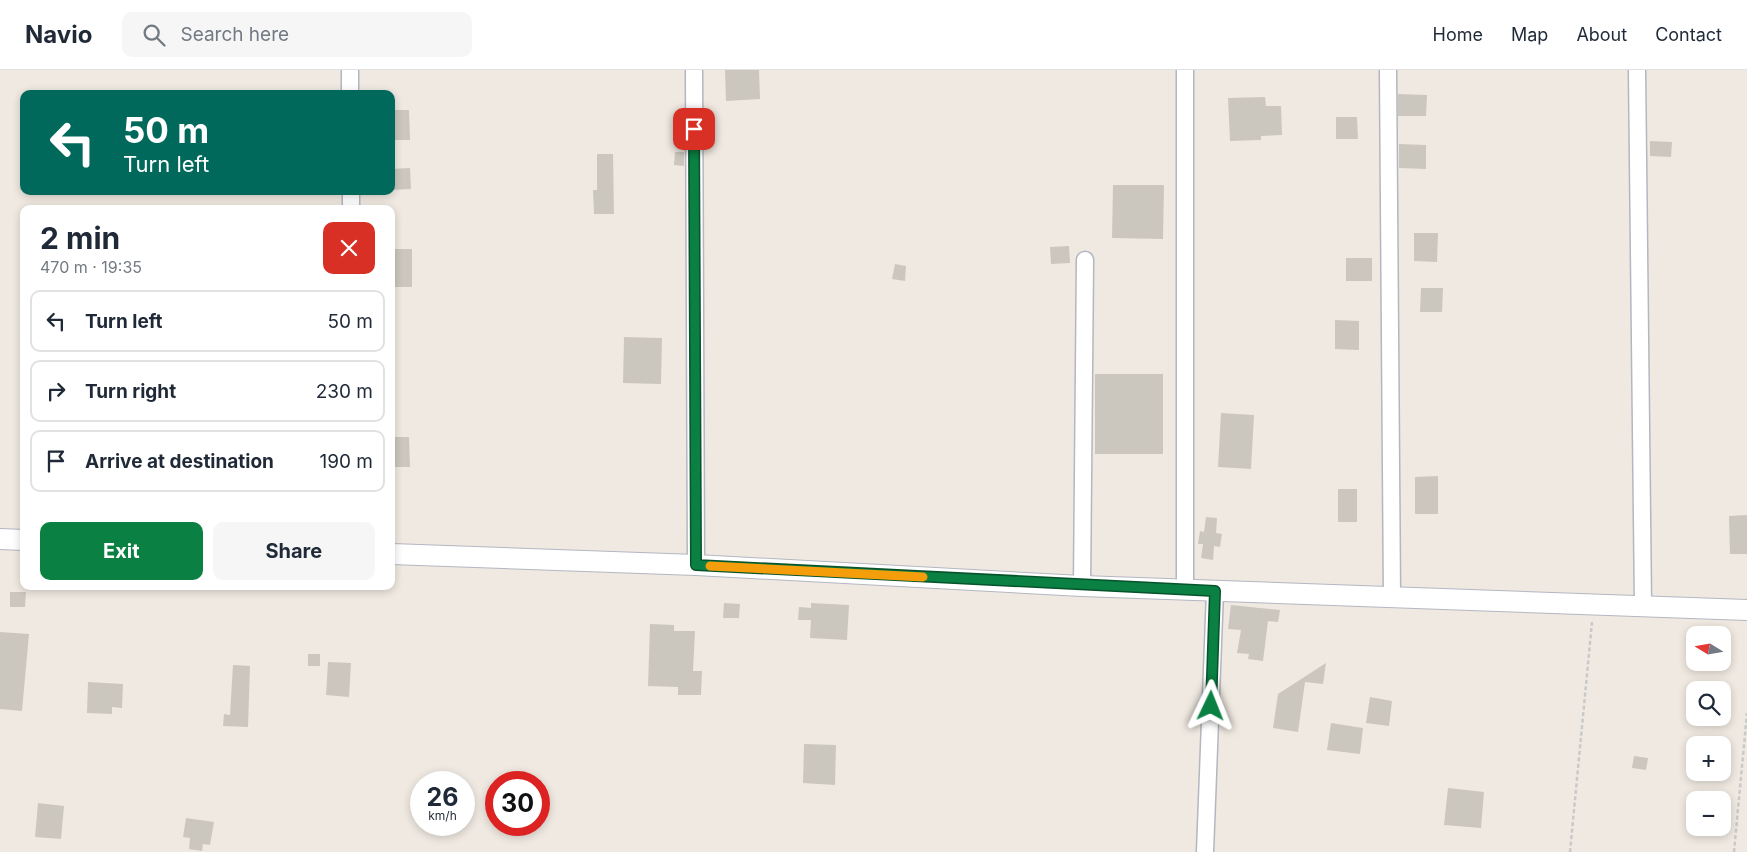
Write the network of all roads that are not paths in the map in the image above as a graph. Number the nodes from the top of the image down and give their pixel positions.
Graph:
1 (350, 70) edge
2 (694, 70) edge
3 (1184, 70) edge
4 (1388, 70) edge
5 (1637, 70) edge
6 (350, 90) edge
7 (1085, 260) dead end
8 (0, 539) edge
9 (20, 540) edge
10 (395, 554) edge
11 (696, 565) junction
12 (1082, 586) junction
13 (1185, 590) junction
14 (1215, 591) junction
15 (1392, 597) junction
16 (1643, 606) junction
17 (1747, 610) edge
18 (1205, 852) edge

1 - 6 street
2 - 11 street
3 - 13 street
4 - 15 street
5 - 16 street
7 - 12 street
8 - 9 street
10 - 11 street
11 - 12 street
12 - 13 street
13 - 14 street
14 - 15 street
14 - 18 street
15 - 16 street
16 - 17 street

